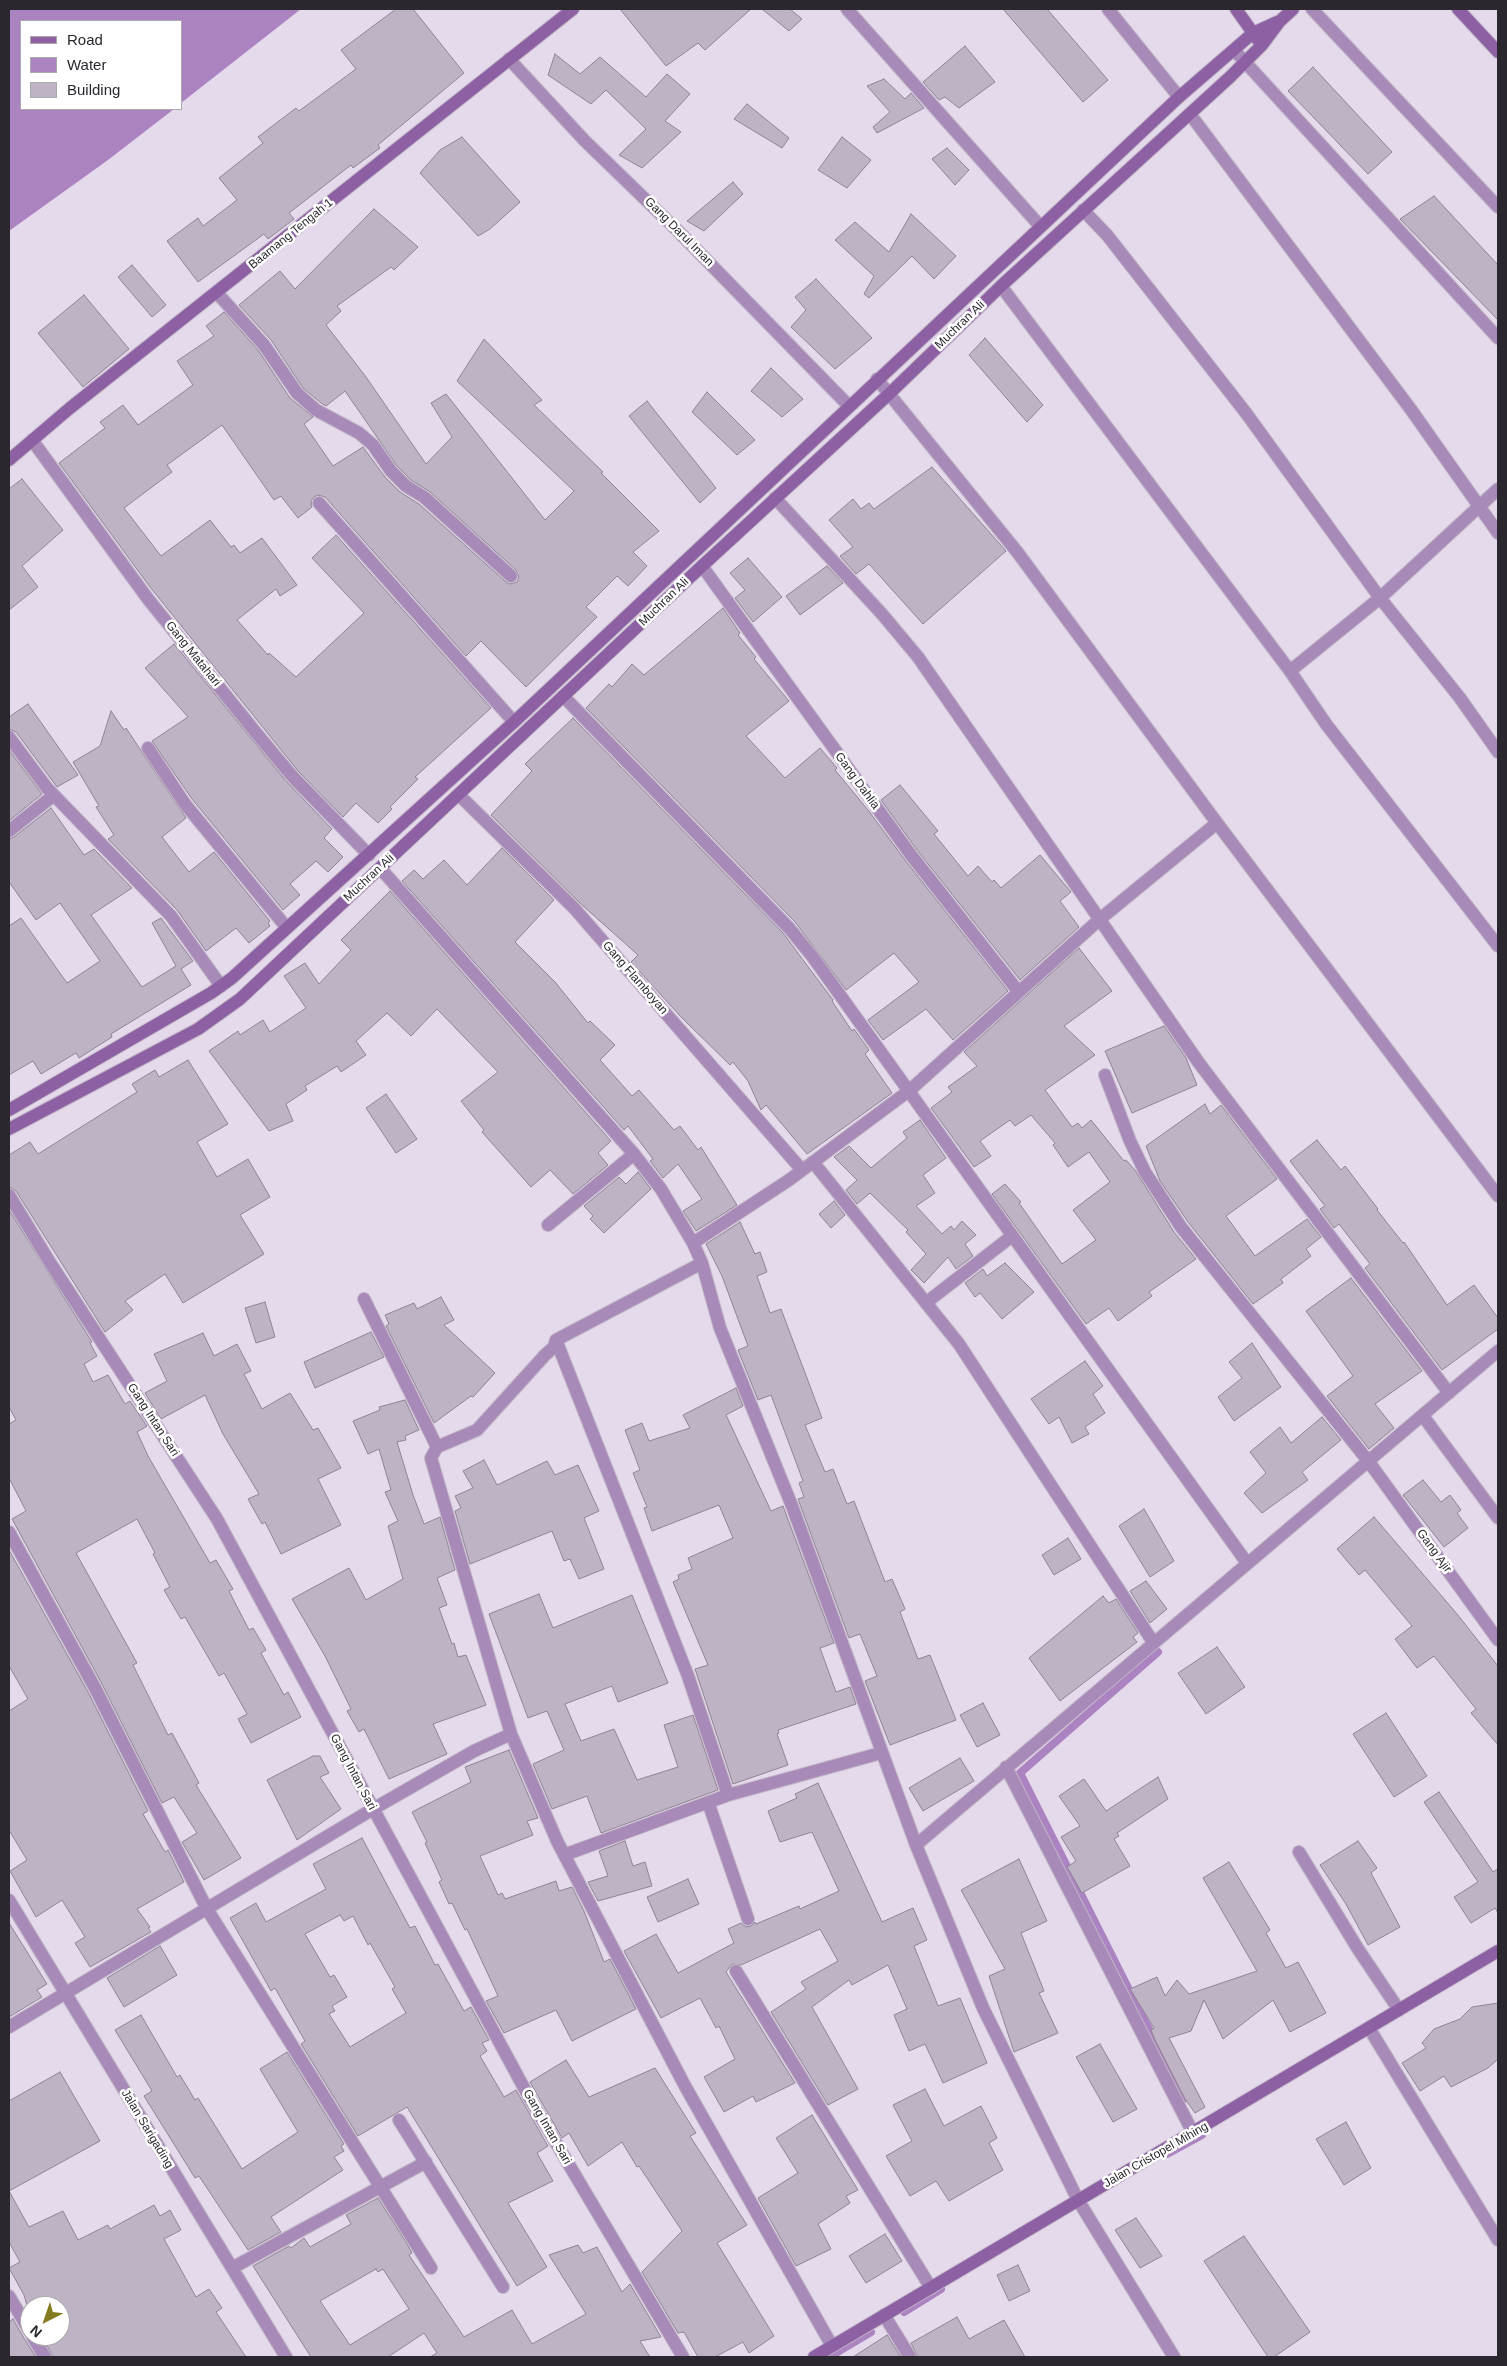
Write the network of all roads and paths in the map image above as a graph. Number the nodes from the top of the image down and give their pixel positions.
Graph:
1 (574, 9) edge
2 (847, 9) edge
3 (1108, 9) edge
4 (1236, 9) edge
5 (1293, 9) edge
6 (1312, 9) edge
7 (1458, 9) edge
8 (1280, 21) junction
9 (1253, 34) junction
10 (1262, 45) junction
11 (1234, 50) junction
12 (1498, 52) edge
13 (509, 59) junction
14 (1245, 62) junction
15 (1179, 97) junction
16 (1190, 114) junction
17 (1498, 207) edge
18 (1083, 210) junction
19 (1040, 226) junction
20 (1001, 286) junction
21 (216, 293) junction
22 (1498, 338) edge
23 (877, 380) junction
24 (889, 394) junction
25 (849, 406) junction
26 (32, 440) junction
27 (9, 460) edge
28 (1498, 489) edge
29 (776, 498) junction
30 (319, 503) dead end
31 (1480, 508) junction
32 (1498, 533) edge
33 (702, 566) junction
34 (511, 576) dead end
35 (1380, 598) junction
36 (1290, 671) junction
37 (564, 697) junction
38 (514, 722) junction
39 (9, 737) edge
40 (148, 748) dead end
41 (1498, 752) edge
42 (459, 794) junction
43 (54, 795) junction
44 (1216, 823) junction
45 (9, 832) edge
46 (368, 855) junction
47 (380, 868) junction
48 (1100, 919) junction
49 (287, 928) junction
50 (1498, 946) edge
51 (222, 986) junction
52 (1018, 991) junction
53 (1105, 1075) dead end
54 (910, 1090) junction
55 (9, 1110) edge
56 (9, 1129) edge
57 (634, 1154) junction
58 (813, 1162) junction
59 (802, 1170) junction
60 (9, 1195) edge
61 (1498, 1196) edge
62 (548, 1226) dead end
63 (1012, 1236) junction
64 (693, 1243) junction
65 (702, 1263) junction
66 (364, 1299) dead end
67 (926, 1302) junction
68 (556, 1340) junction
69 (1498, 1351) edge
70 (1450, 1394) junction
71 (1423, 1416) junction
72 (437, 1447) junction
73 (1369, 1462) junction
74 (1498, 1518) edge
75 (9, 1532) edge
76 (1247, 1563) junction
77 (1498, 1640) edge
78 (1153, 1642) junction
79 (511, 1734) junction
80 (881, 1753) junction
81 (1006, 1768) junction
82 (728, 1795) junction
83 (708, 1802) junction
84 (373, 1809) junction
85 (916, 1845) junction
86 (1299, 1852) dead end
87 (564, 1855) junction
88 (9, 1900) edge
89 (207, 1909) junction
90 (748, 1919) dead end
91 (1498, 1951) edge
92 (736, 1971) dead end
93 (66, 1994) junction
94 (1399, 2010) junction
95 (9, 2027) edge
96 (1369, 2028) junction
97 (399, 2120) dead end
98 (1193, 2133) junction
99 (426, 2162) junction
100 (382, 2188) junction
101 (1078, 2200) junction
102 (1498, 2240) edge
103 (232, 2268) junction
104 (431, 2268) dead end
105 (503, 2287) dead end
106 (931, 2288) junction
107 (9, 2296) edge
108 (20, 2315) edge
109 (884, 2315) junction
110 (38, 2346) edge
111 (832, 2346) junction
112 (45, 2357) edge
113 (286, 2357) edge
114 (683, 2357) edge
115 (814, 2357) edge
116 (910, 2357) edge
117 (1174, 2357) edge

1 - 13 street, Baamang Tengah 1
2 - 19 street
3 - 15 street
4 - 9 street
5 - 8 street, Muchran Ali
6 - 17 street
7 - 12 street
8 - 9 street, Muchran Ali
8 - 10 street, Muchran Ali
9 - 10 street
9 - 11 street, Muchran Ali
10 - 14 street, Muchran Ali
11 - 14 street
11 - 15 street, Muchran Ali
13 - 21 street, Baamang Tengah 1
13 - 25 street, Gang Darul Iman
14 - 16 street, Muchran Ali
14 - 22 street
15 - 19 street, Muchran Ali
16 - 18 street, Muchran Ali
16 - 31 street
18 - 20 street, Muchran Ali
18 - 35 street
19 - 23 street, Muchran Ali
20 - 24 street, Muchran Ali
20 - 36 street
21 - 26 street, Baamang Tengah 1
21 - 34 street
23 - 24 street
23 - 25 street, Muchran Ali
24 - 29 street, Muchran Ali
24 - 44 street
25 - 38 street, Muchran Ali
26 - 27 street, Baamang Tengah 1
26 - 46 street, Gang Matahari
28 - 31 street
29 - 33 street, Muchran Ali
29 - 48 street
30 - 38 street
31 - 32 street
31 - 35 street
33 - 37 street, Muchran Ali
33 - 52 street, Gang Dahlia
35 - 36 street
35 - 41 street
36 - 50 street
37 - 42 street, Muchran Ali
37 - 54 street
38 - 46 street, Muchran Ali
39 - 43 street
40 - 49 street
42 - 47 street, Muchran Ali
42 - 59 street, Gang Flamboyan
43 - 45 street
43 - 51 street
44 - 48 street
44 - 61 street
46 - 49 street, Muchran Ali
47 - 56 street, Muchran Ali
47 - 57 street
48 - 52 street
48 - 70 street
49 - 51 street, Muchran Ali
51 - 55 street, Muchran Ali
52 - 54 street
53 - 73 street, Gang Ajir
54 - 58 street
54 - 63 street
57 - 62 street
57 - 64 street
58 - 59 street
58 - 67 street
59 - 64 street
60 - 84 street, Gang Intan Sari
63 - 67 street
63 - 76 street
64 - 65 street
65 - 68 street
65 - 80 street
66 - 72 street
67 - 78 street
68 - 72 street
68 - 82 street
69 - 70 street
70 - 71 street
71 - 73 street
71 - 74 street
72 - 79 street
73 - 76 street
73 - 77 street, Gang Ajir
75 - 89 street
76 - 78 street
78 - 81 street
79 - 84 street
79 - 87 street
80 - 82 street
80 - 85 street
81 - 85 street
81 - 98 street
82 - 83 street
83 - 87 street
83 - 90 street
84 - 89 street
84 - 114 street, Gang Intan Sari
85 - 101 street
86 - 94 street
87 - 111 street
88 - 93 street, Jalan Sarigading
89 - 93 street
89 - 100 street
91 - 94 street, Jalan Cristopel Mihing
92 - 106 street
93 - 95 street
93 - 103 street, Jalan Sarigading
94 - 96 street, Jalan Cristopel Mihing
96 - 98 street, Jalan Cristopel Mihing
96 - 102 street
97 - 99 street
98 - 101 street, Jalan Cristopel Mihing
99 - 100 street
99 - 105 street
100 - 103 street
100 - 104 street
101 - 106 street, Jalan Cristopel Mihing
101 - 117 street
103 - 113 street, Jalan Sarigading
106 - 109 street, Jalan Cristopel Mihing
107 - 108 street
109 - 111 street, Jalan Cristopel Mihing
109 - 116 street
110 - 112 street
111 - 115 street, Jalan Cristopel Mihing

